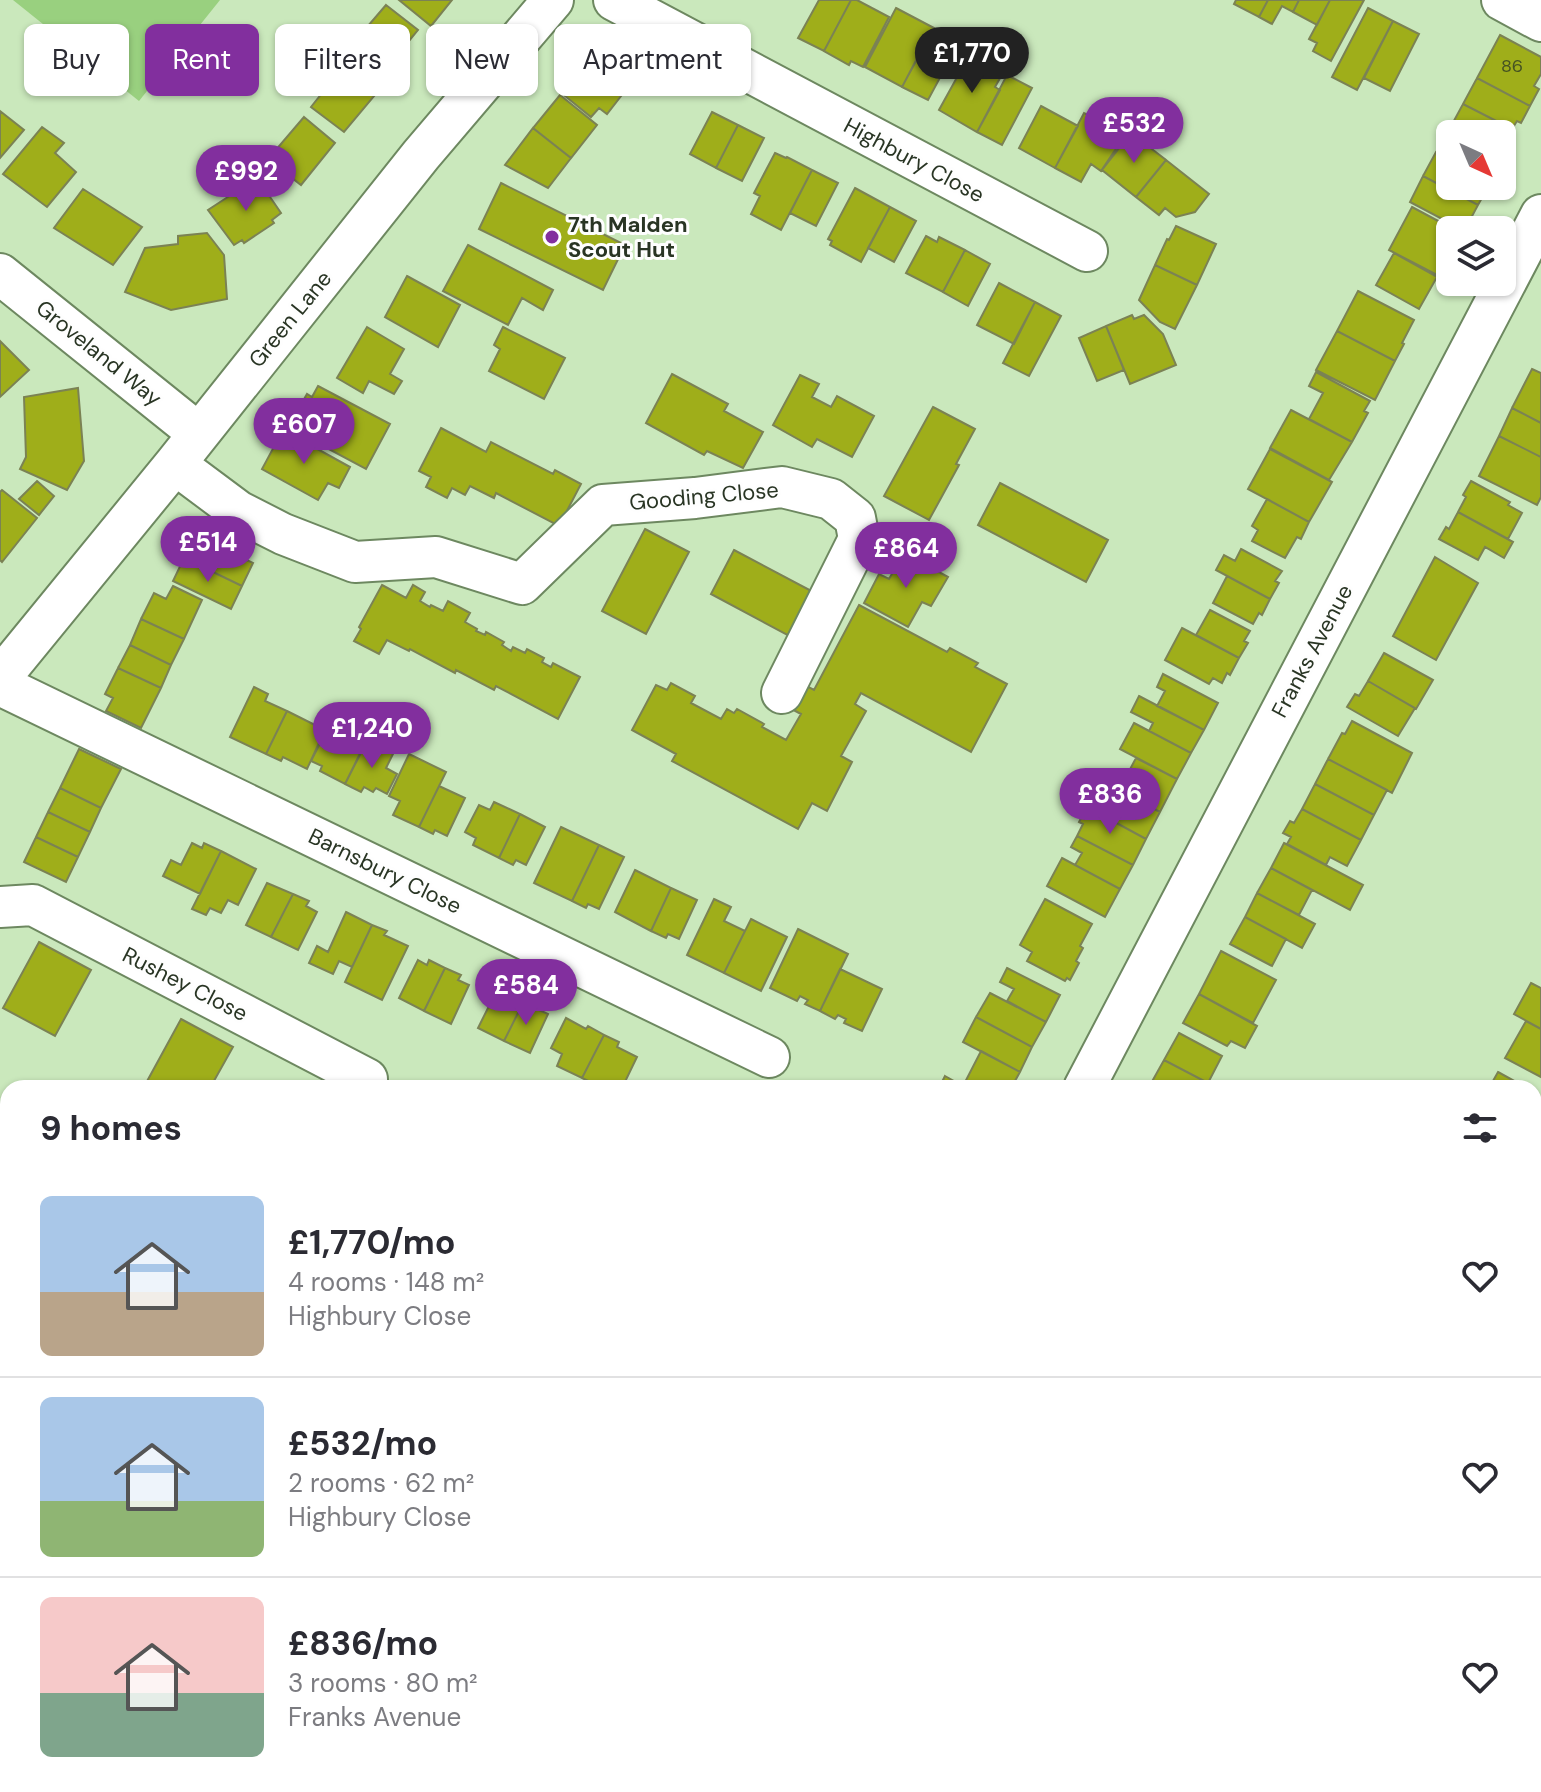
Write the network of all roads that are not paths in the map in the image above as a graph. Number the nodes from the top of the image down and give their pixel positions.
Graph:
1 (553, 0) edge
2 (614, 0) edge
3 (1502, 0) edge
4 (1541, 21) edge
5 (1541, 215) edge
6 (1087, 251) dead end
7 (0, 274) edge
8 (186, 449) junction
9 (0, 678) edge
10 (0, 685) edge
11 (782, 693) dead end
12 (0, 907) edge
13 (769, 1057) dead end
14 (367, 1079) dead end
15 (1088, 1080) edge

1 - 8 street, Green Lane
2 - 6 street, Highbury Close
3 - 4 street
5 - 15 street, Franks Avenue
7 - 8 street, Groveland Way
8 - 9 street, Green Lane
8 - 11 street, Gooding Close
10 - 13 street, Barnsbury Close
12 - 14 street, Rushey Close

